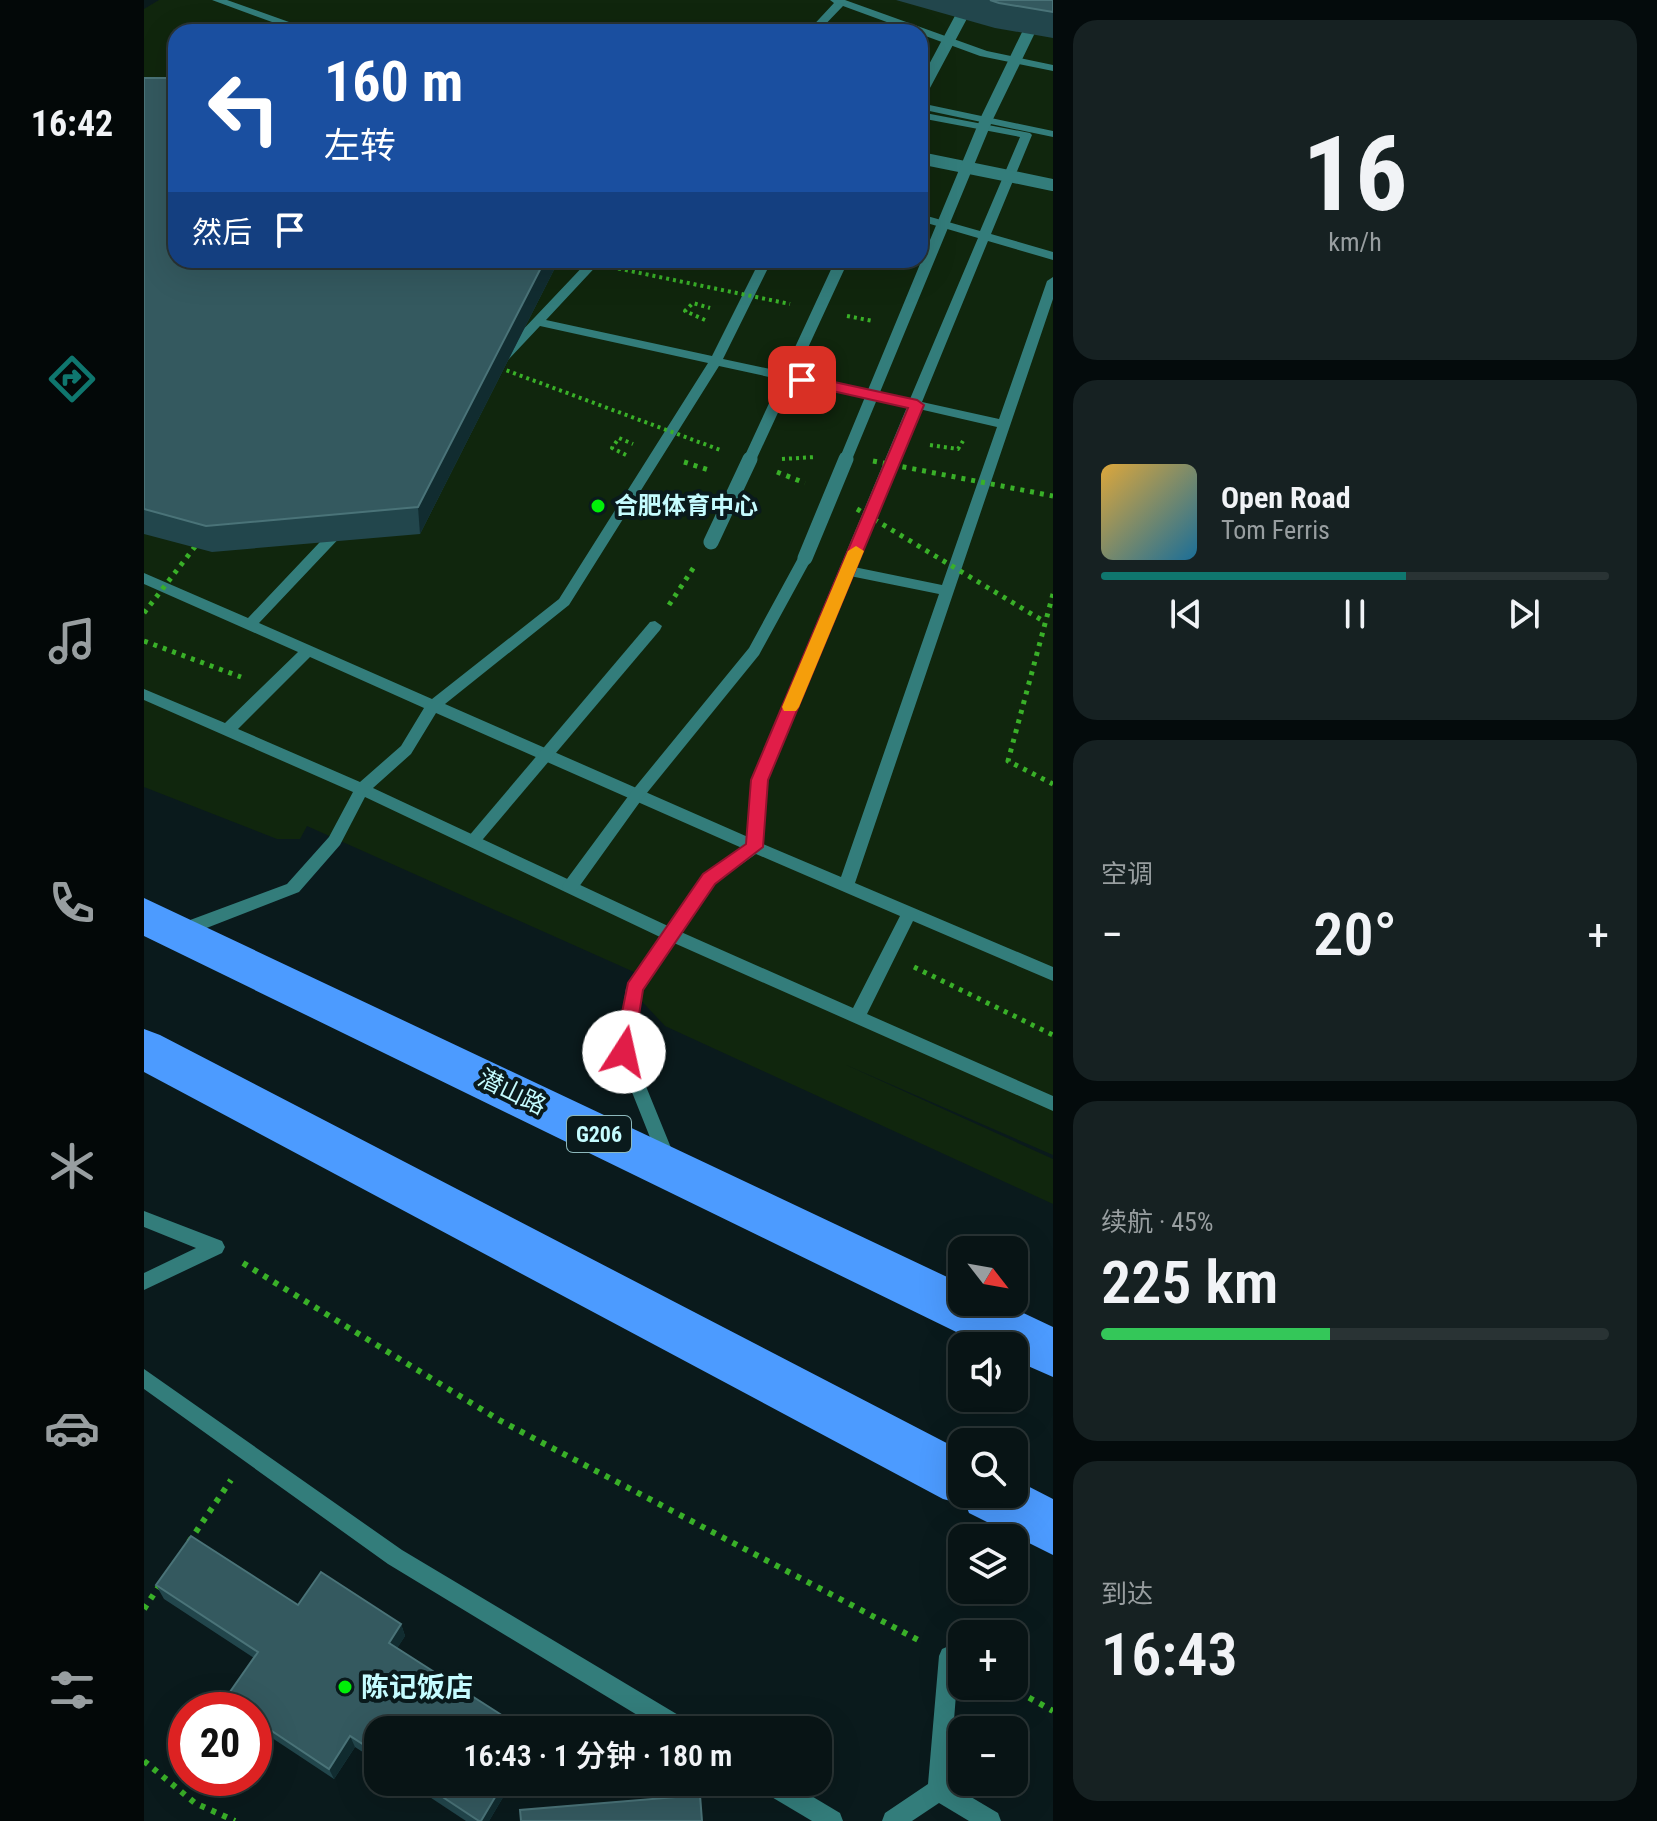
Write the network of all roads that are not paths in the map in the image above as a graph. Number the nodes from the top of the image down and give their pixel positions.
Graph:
1 (217, 0) edge
2 (838, 1) edge
3 (968, 4) dead end
4 (1036, 17) edge
5 (279, 22) junction
6 (275, 24) edge
7 (286, 24) edge
8 (819, 24) edge
9 (901, 24) edge
10 (928, 34) edge
11 (1053, 68) edge
12 (928, 79) edge
13 (928, 107) edge
14 (928, 117) edge
15 (987, 118) junction
16 (1053, 134) edge
17 (928, 160) edge
18 (967, 168) junction
19 (1053, 185) edge
20 (928, 219) edge
21 (986, 237) junction
22 (1053, 256) edge
23 (928, 262) edge
24 (588, 268) edge
25 (762, 268) edge
26 (838, 268) edge
27 (925, 268) edge
28 (1053, 281) edge
29 (537, 322) junction
30 (716, 361) junction
31 (494, 366) edge
32 (917, 405) junction
33 (1004, 424) junction
34 (346, 523) edge
35 (711, 542) road end
36 (848, 571) junction
37 (144, 578) edge
38 (947, 591) junction
39 (251, 623) junction
40 (655, 626) road end
41 (309, 649) junction
42 (144, 694) edge
43 (433, 706) junction
44 (227, 730) junction
45 (546, 755) junction
46 (362, 789) junction
47 (637, 795) junction
48 (473, 841) junction
49 (755, 847) junction
50 (846, 886) junction
51 (570, 887) junction
52 (909, 913) junction
53 (161, 924) edge
54 (672, 935) junction
55 (1053, 974) edge
56 (857, 1017) junction
57 (144, 1049) edge
58 (1053, 1104) edge
59 (671, 1169) junction
60 (144, 1219) edge
61 (144, 1282) edge
62 (1053, 1353) edge
63 (144, 1378) edge
64 (948, 1473) edge
65 (1015, 1508) edge
66 (1053, 1528) edge
67 (948, 1668) edge
68 (659, 1716) edge
69 (938, 1790) junction
70 (791, 1796) edge
71 (832, 1821) edge
72 (893, 1821) edge
73 (990, 1821) edge

1 - 5 street
2 - 8 street
2 - 9 street
3 - 12 street, bridge
4 - 15 street, bridge
5 - 6 street
5 - 7 street
10 - 11 street
13 - 15 street
14 - 21 street
15 - 16 street
15 - 18 street, bridge
17 - 18 street, bridge
18 - 19 street, bridge
18 - 23 street, bridge
20 - 21 street
21 - 22 street
21 - 32 street
24 - 29 street
25 - 30 street
26 - 35 street, bridge
27 - 47 street, bridge
28 - 33 street
29 - 30 street
29 - 31 street
30 - 32 street
30 - 43 street
32 - 33 street
32 - 36 street
33 - 38 street
34 - 39 street
36 - 38 street
36 - 49 street
37 - 39 street
38 - 50 street
39 - 41 street
40 - 45 street
41 - 43 street
41 - 44 street
42 - 44 street
43 - 45 street
43 - 46 street
44 - 46 street
45 - 47 street
45 - 48 street
46 - 48 street
46 - 53 street
47 - 49 street
47 - 51 street
48 - 51 street
49 - 50 street
49 - 54 street
50 - 52 street
51 - 54 street
52 - 55 street
52 - 56 street
53 - 59 main road, 潜山路 / G206
54 - 56 street
54 - 59 street
56 - 58 street
57 - 64 main road
59 - 62 main road, 潜山路 / G206
60 - 61 street
63 - 68 street
65 - 66 main road
67 - 69 street
69 - 72 street
69 - 73 street
70 - 71 street

